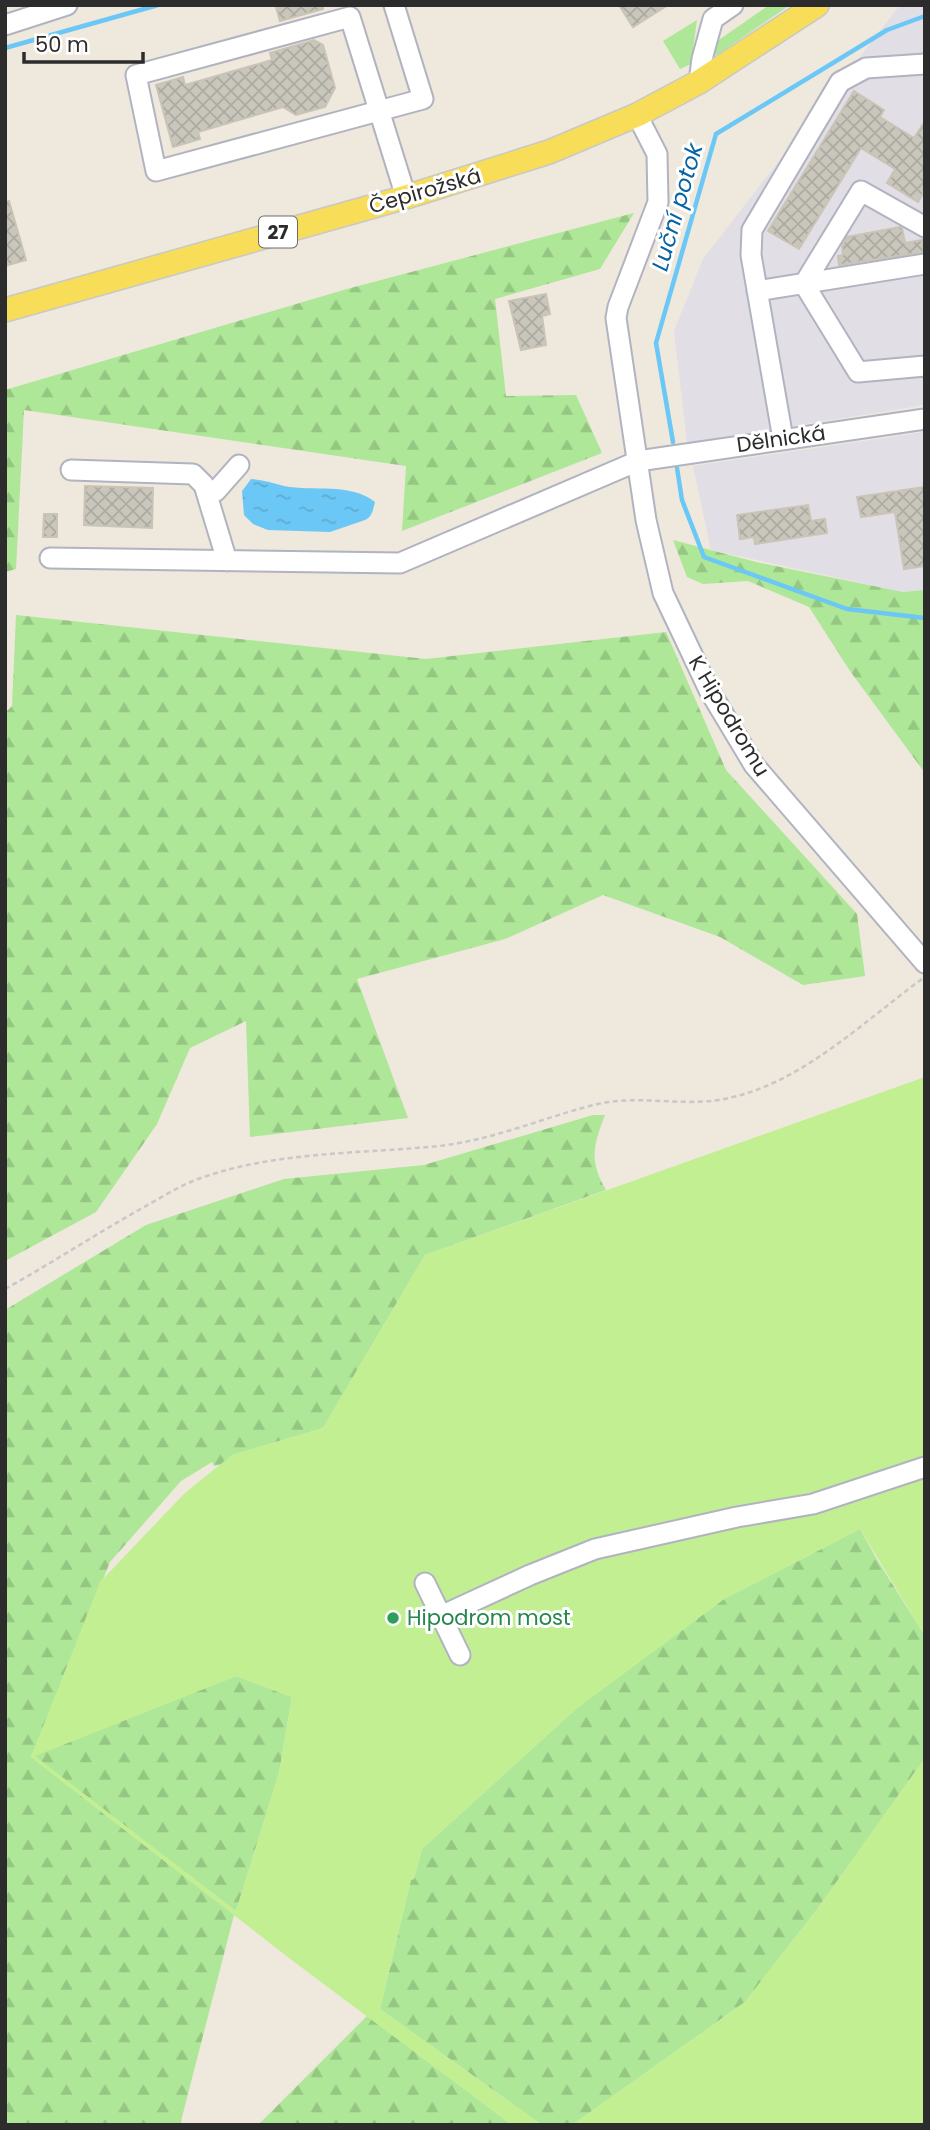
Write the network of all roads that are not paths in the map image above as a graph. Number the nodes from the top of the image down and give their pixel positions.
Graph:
1 (67, 5) edge
2 (394, 5) edge
3 (733, 5) edge
4 (817, 5) edge
5 (5, 24) edge
6 (925, 64) edge
7 (699, 82) junction
8 (379, 112) junction
9 (637, 115) junction
10 (406, 197) junction
11 (925, 227) edge
12 (925, 264) edge
13 (804, 284) junction
14 (757, 291) junction
15 (5, 310) edge
16 (925, 366) edge
17 (925, 419) edge
18 (783, 439) junction
19 (638, 461) junction
20 (239, 465) dead end
21 (71, 470) dead end
22 (208, 496) junction
23 (50, 558) dead end
24 (228, 561) junction
25 (925, 963) edge
26 (925, 1467) edge
27 (425, 1583) dead end
28 (442, 1616) junction
29 (460, 1655) dead end

1 - 5 street
2 - 8 street
3 - 7 street
4 - 7 main road, Čepirožská / 27
6 - 14 street
7 - 9 main road, Čepirožská / 27
8 - 8 street
8 - 10 street
9 - 10 main road, Čepirožská / 27
9 - 19 street, K Hipodromu
10 - 15 main road, Čepirožská / 27
11 - 13 street
12 - 13 street
13 - 14 street
13 - 16 street
14 - 18 street
17 - 18 street, Dělnická
18 - 19 street, Dělnická
19 - 24 street, Dělnická
19 - 25 street, K Hipodromu
20 - 22 street
21 - 22 street
22 - 24 street
23 - 24 street, Dělnická
26 - 28 street
27 - 28 street
28 - 29 street

